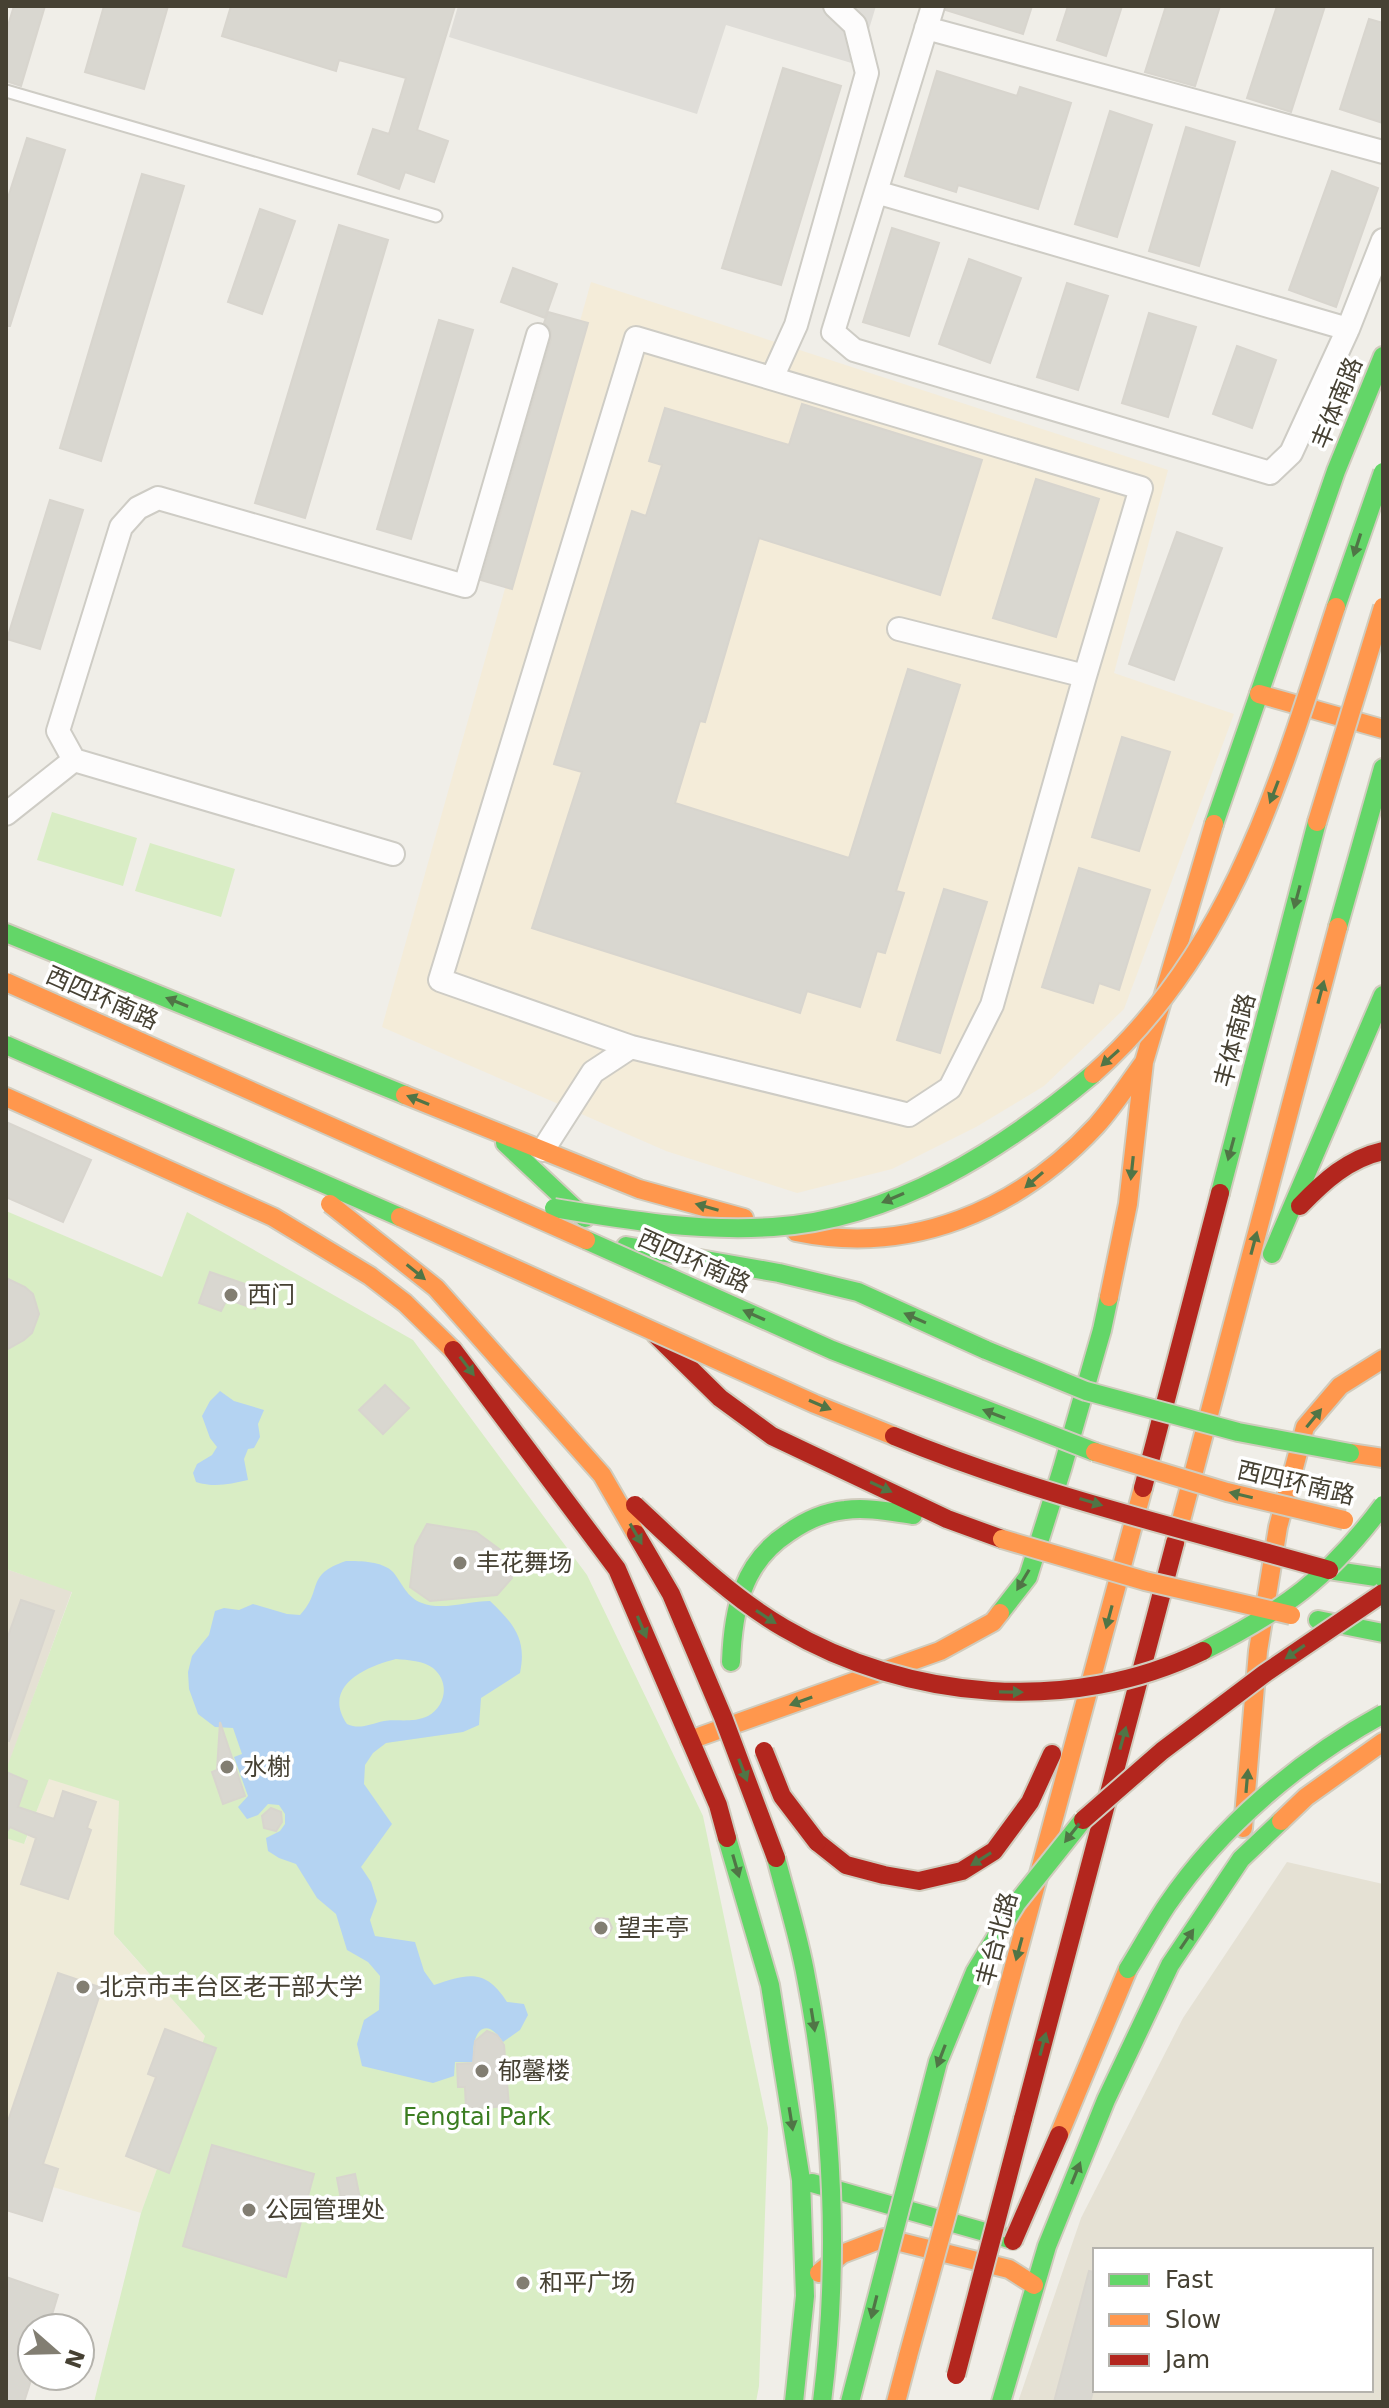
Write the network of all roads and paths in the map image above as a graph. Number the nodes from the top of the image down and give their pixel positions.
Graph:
1 (835, 6) edge
2 (933, 6) edge
3 (926, 28) junction
4 (6, 91) edge
5 (1383, 152) edge
6 (876, 192) junction
7 (436, 216) dead end
8 (1383, 240) edge
9 (1348, 329) junction
10 (538, 335) dead end
11 (1383, 356) edge
12 (772, 378) junction
13 (1383, 472) edge
14 (1383, 607) edge
15 (1300, 620) junction
16 (899, 629) dead end
17 (1383, 645) edge
18 (1085, 676) junction
19 (1259, 694) junction
20 (1383, 729) edge
21 (74, 760) junction
22 (1383, 768) edge
23 (6, 814) edge
24 (393, 854) dead end
25 (6, 933) edge
26 (6, 982) edge
27 (1383, 995) edge
28 (6, 1045) edge
29 (631, 1047) junction
30 (34, 1058) junction
31 (1144, 1062) junction
32 (6, 1097) edge
33 (490, 1129) junction
34 (543, 1150) junction
35 (1383, 1151) edge
36 (289, 1171) junction
37 (331, 1189) junction
38 (496, 1198) junction
39 (273, 1217) junction
40 (1288, 1218) junction
41 (614, 1244) junction
42 (487, 1258) junction
43 (1383, 1359) edge
44 (1219, 1372) junction
45 (1383, 1458) edge
46 (602, 1475) junction
47 (1143, 1488) joint
48 (1383, 1505) edge
49 (947, 1519) junction
50 (1383, 1525) edge
51 (1383, 1578) edge
52 (1383, 1593) edge
53 (1383, 1633) edge
54 (1101, 1647) junction
55 (734, 1669) dead end
56 (748, 1706) dead end
57 (1383, 1714) edge
58 (690, 1740) junction
59 (1383, 1742) edge
60 (1241, 1859) junction
61 (801, 2180) junction
62 (1047, 2246) junction
63 (1034, 2285) junction
64 (805, 2296) junction
65 (794, 2402) edge
66 (822, 2402) edge
67 (850, 2402) edge
68 (896, 2402) edge
69 (1001, 2402) edge

1 - 12 street
2 - 3 street
3 - 5 street
3 - 6 street
4 - 7 lane
6 - 9 street
6 - 9 street
8 - 9 street
10 - 21 street
11 - 15 main road, 丰体南路
12 - 18 street
12 - 29 street
13 -> 38 main road, bridge
14 -> 47 main road, 丰体南路, bridge
15 - 17 main road
15 - 19 main road, 丰体南路
16 - 18 street
18 - 29 street
19 - 20 main road
19 - 31 main road, 丰体南路
21 - 23 street
21 - 24 street
44 -> 22 main road
33 -> 25 main road, 西四环南路
26 - 38 main road, 西四环南路, bridge
26 - 41 main road, 西四环南路
27 - 40 main road
28 - 30 main road
29 - 34 street
30 - 36 main road, bridge
30 - 37 main road
31 -> 34 main road
31 -> 58 main road
32 - 39 main road
33 - 34 main road
33 - 41 main road, 西四环南路
35 - 40 main road
36 - 37 main road, bridge
36 -> 46 main road, bridge
37 - 42 main road
37 -> 51 main road, bridge
50 -> 38 main road, 西四环南路, bridge
39 - 42 main road
39 -> 58 main road
40 - 44 main road
45 -> 41 main road, 西四环南路, bridge
42 -> 49 main road
60 -> 43 main road
57 -> 44 main road, bridge
46 -> 48 main road, bridge
46 -> 66 main road, bridge
47 -> 54 main road, 丰台北路
49 - 53 main road, bridge
49 - 55 main road
52 -> 67 main road, bridge
54 -> 56 main road, bridge
54 -> 68 main road, 丰台北路, bridge
58 -> 61 main road
59 - 60 main road
62 -> 60 main road
61 - 62 main road
61 - 64 main road
62 - 63 main road
63 - 64 main road
63 - 69 main road
64 - 65 main road

